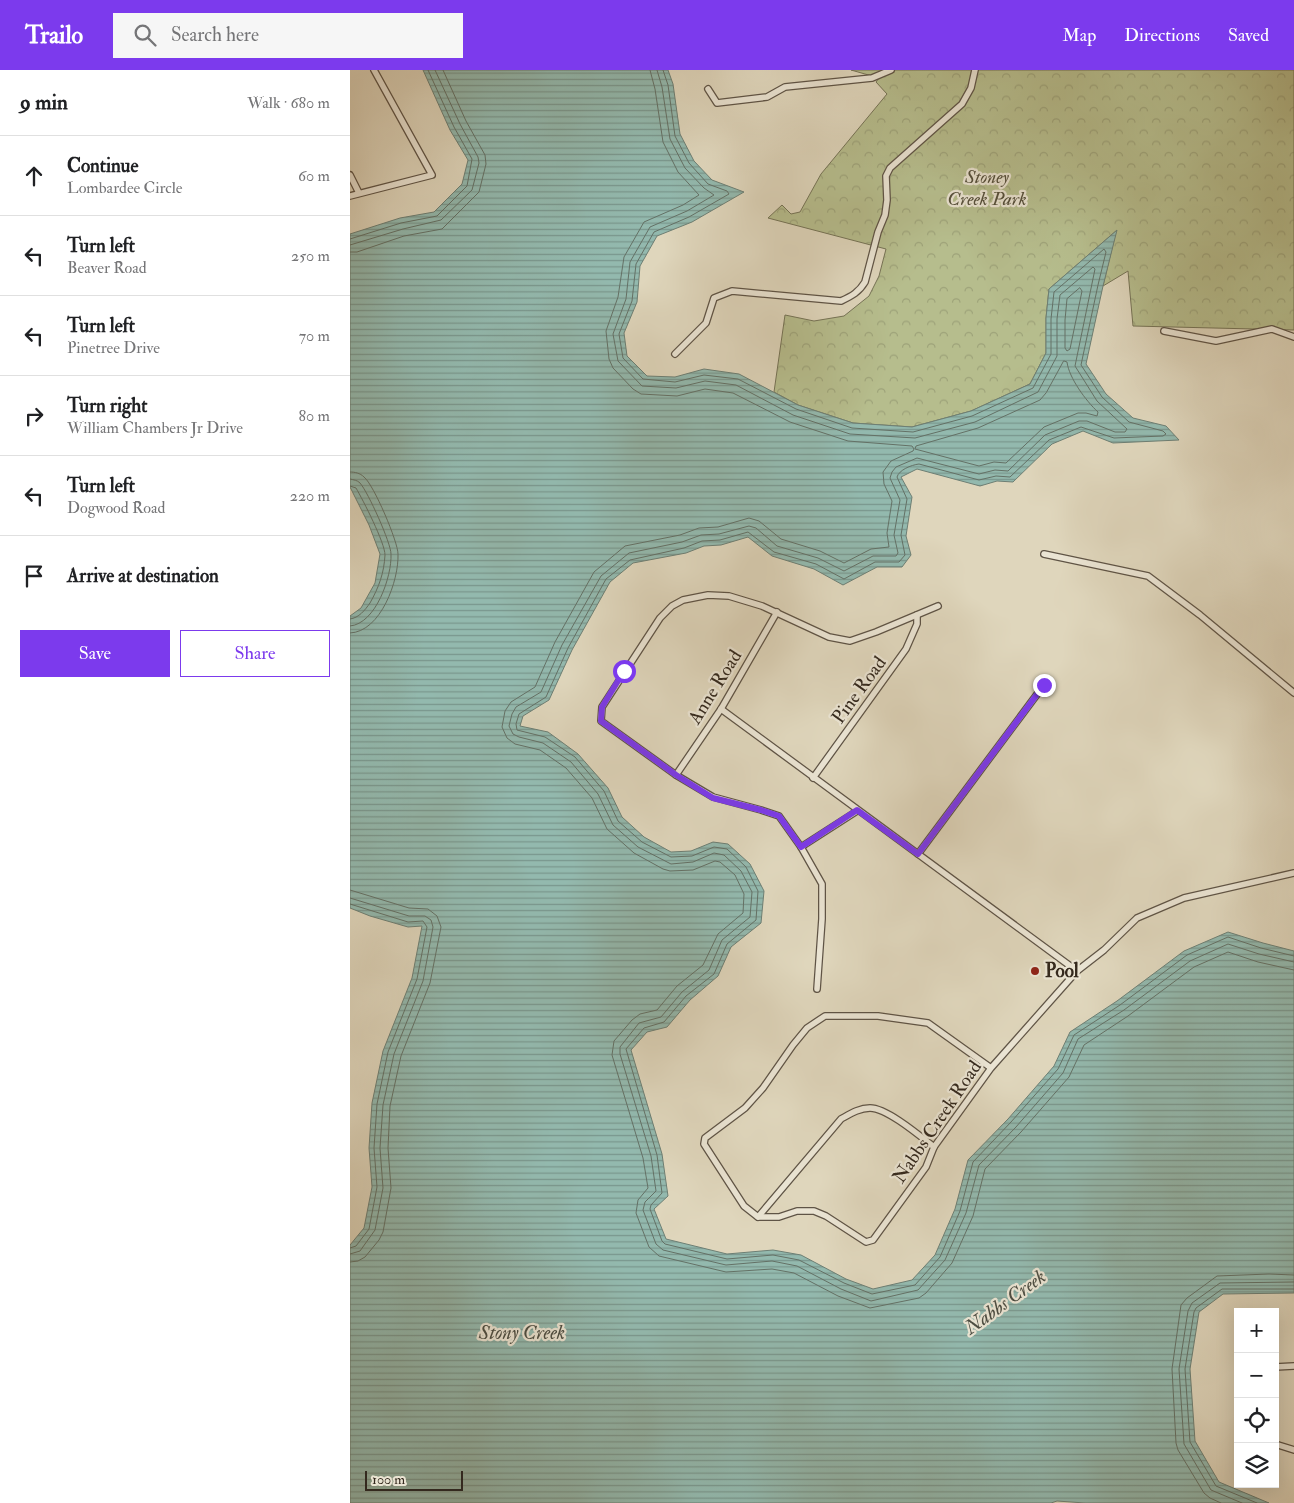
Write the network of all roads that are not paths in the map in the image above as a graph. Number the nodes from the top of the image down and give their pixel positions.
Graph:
1 (374, 70) edge
2 (891, 70) edge
3 (975, 70) edge
4 (708, 88) dead end
5 (350, 175) edge
6 (359, 193) junction
7 (350, 196) edge
8 (1164, 331) dead end
9 (1294, 337) edge
10 (675, 354) dead end
11 (1044, 554) dead end
12 (938, 606) dead end
13 (777, 612) junction
14 (917, 614) junction
15 (1044, 685) dead end
16 (1294, 693) edge
17 (721, 709) junction
18 (676, 775) junction
19 (813, 778) junction
20 (857, 810) junction
21 (801, 847) junction
22 (918, 854) junction
23 (1294, 873) edge
24 (1077, 971) junction
25 (816, 989) dead end
26 (991, 1068) junction
27 (934, 1147) junction
28 (758, 1217) junction
29 (1294, 1366) edge
30 (1279, 1367) edge
31 (1279, 1445) edge
32 (1294, 1450) edge

1 - 6 street
2 - 4 street
3 - 10 street
5 - 6 street
6 - 7 street
8 - 9 street
11 - 16 street
12 - 14 street
13 - 14 street
13 - 17 street, Anne Road
13 - 18 street
14 - 19 street, Pine Road
15 - 22 street
17 - 18 street, Anne Road
17 - 19 street
18 - 21 street
19 - 20 street
20 - 21 street
20 - 22 street
21 - 25 street
22 - 24 street
23 - 24 street, Nabbs Creek Road
24 - 26 street, Nabbs Creek Road
26 - 27 street, Nabbs Creek Road
26 - 28 street
27 - 28 street
27 - 28 street, Nabbs Creek Road
29 - 30 street
31 - 32 street

